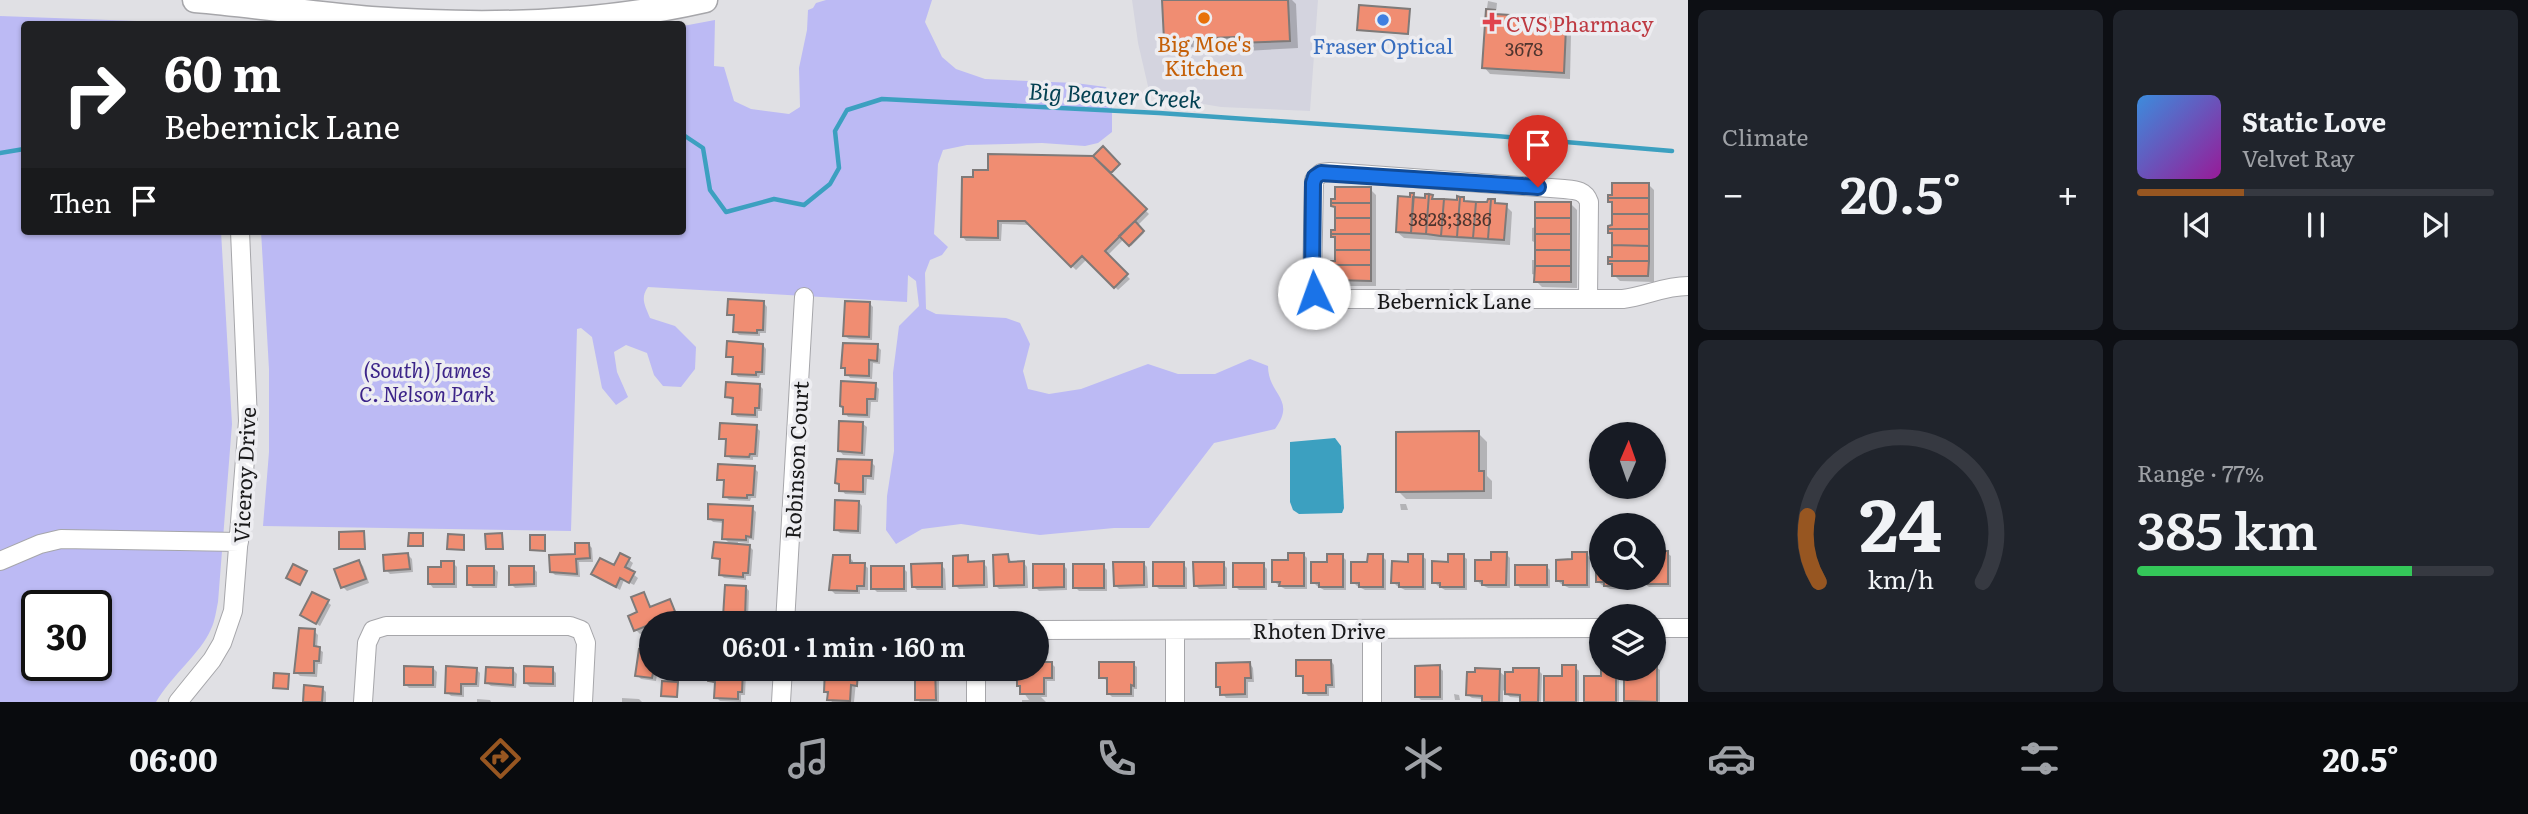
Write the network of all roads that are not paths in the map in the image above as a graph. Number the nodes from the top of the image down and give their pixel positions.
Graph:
1 (195, 0) edge
2 (705, 0) edge
3 (266, 16) edge
4 (424, 21) edge
5 (535, 21) edge
6 (240, 235) edge
7 (1688, 286) edge
8 (804, 297) dead end
9 (1588, 299) junction
10 (239, 542) junction
11 (0, 561) edge
12 (786, 611) edge
13 (1589, 628) edge
14 (1666, 628) edge
15 (1688, 628) edge
16 (1372, 629) junction
17 (1049, 630) edge
18 (1175, 630) junction
19 (782, 681) edge
20 (976, 681) edge
21 (178, 702) edge
22 (363, 702) edge
23 (583, 702) edge
24 (781, 702) edge
25 (976, 702) edge
26 (1175, 702) edge
27 (1372, 702) edge

1 - 3 main road
2 - 5 main road
3 - 4 main road
6 - 10 street, Viceroy Drive
7 - 9 street, Bebernick Lane
8 - 12 street, Robinson Court
9 - 9 street, Bebernick Lane
10 - 11 street
10 - 21 street, Viceroy Drive
13 - 16 street, Rhoten Drive
14 - 15 street
16 - 18 street, Rhoten Drive
16 - 27 street
17 - 18 street, Rhoten Drive
18 - 26 street
19 - 24 street
20 - 25 street
22 - 23 street

